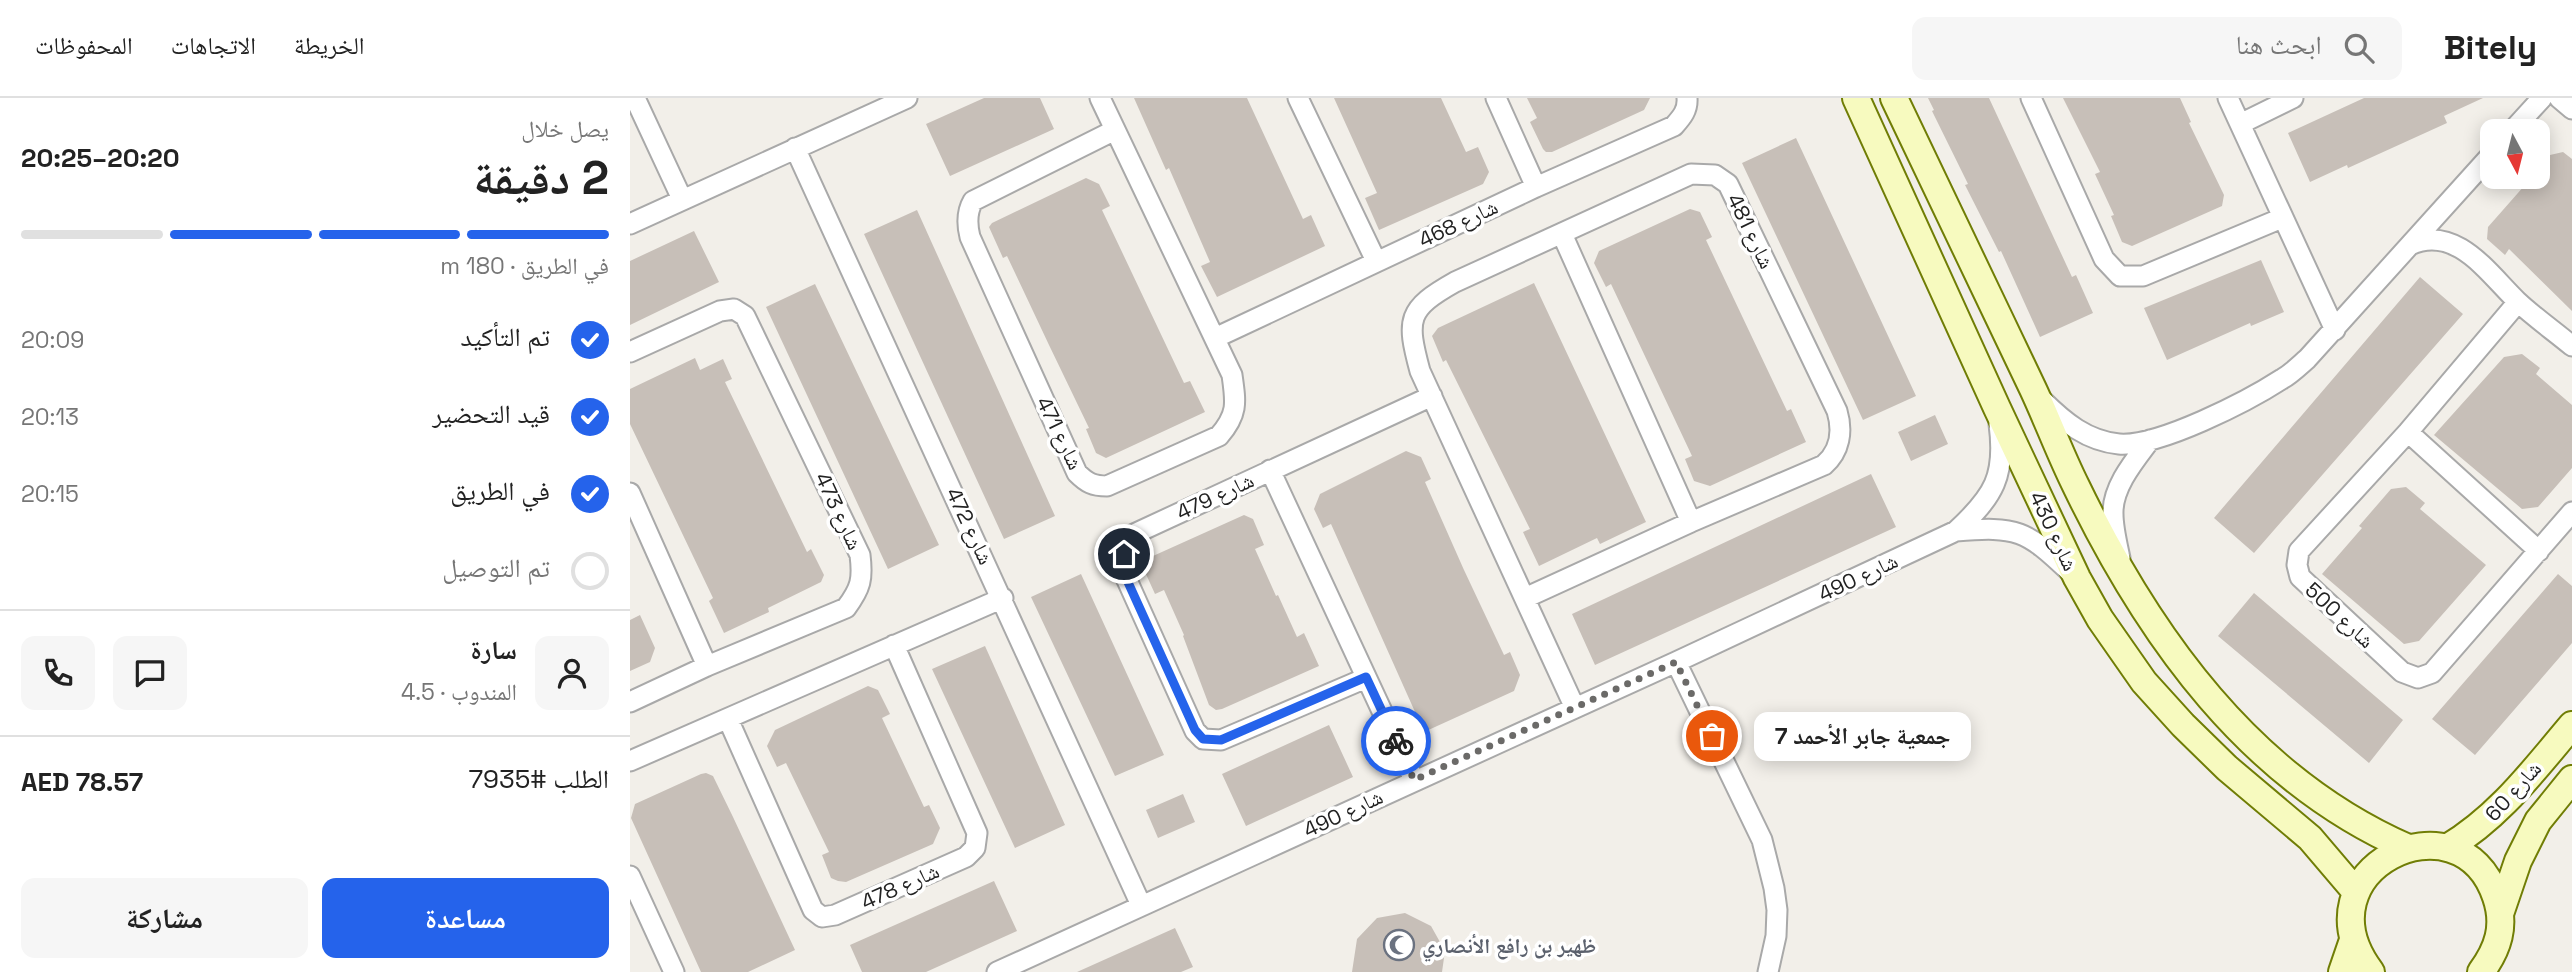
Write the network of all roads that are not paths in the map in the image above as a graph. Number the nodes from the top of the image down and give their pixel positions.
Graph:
1 (635, 98) edge
2 (907, 98) edge
3 (1100, 98) edge
4 (1298, 98) edge
5 (1496, 98) edge
6 (1687, 98) edge
7 (1856, 98) edge
8 (1894, 98) edge
9 (2031, 98) edge
10 (2228, 98) edge
11 (2293, 98) edge
12 (2542, 98) edge
13 (2558, 98) edge
14 (2572, 109) edge
15 (2523, 119) edge
16 (2240, 124) junction
17 (1115, 131) junction
18 (795, 148) junction
19 (2480, 167) edge
20 (1536, 187) junction
21 (682, 199) junction
22 (2282, 218) junction
23 (630, 224) edge
24 (1562, 234) junction
25 (2410, 245) junction
26 (1376, 261) junction
27 (2518, 302) junction
28 (2335, 330) junction
29 (1215, 338) junction
30 (2572, 346) edge
31 (630, 352) edge
32 (2035, 393) junction
33 (1432, 396) junction
34 (1997, 408) junction
35 (2408, 432) junction
36 (2150, 440) junction
37 (1270, 470) junction
38 (630, 493) edge
39 (2572, 512) edge
40 (1690, 522) junction
41 (1956, 531) junction
42 (2539, 551) junction
43 (2124, 575) junction
44 (2077, 578) junction
45 (1003, 598) junction
46 (1525, 598) junction
47 (894, 645) junction
48 (1676, 662) junction
49 (707, 666) junction
50 (1366, 677) junction
51 (630, 702) edge
52 (1575, 708) junction
53 (728, 719) junction
54 (2572, 725) edge
55 (630, 761) edge
56 (2572, 779) edge
57 (1414, 780) junction
58 (2408, 848) junction
59 (2447, 848) junction
60 (630, 876) edge
61 (2356, 892) junction
62 (1141, 905) junction
63 (2501, 911) junction
64 (2353, 940) junction
65 (674, 972) edge
66 (997, 972) edge
67 (1768, 972) edge
68 (2342, 972) edge
69 (2371, 972) edge
70 (2481, 972) edge

1 - 21 street
2 - 18 street
3 - 17 street, شارع 471
4 - 26 street
5 - 20 street
6 - 20 street, شارع 468
7 - 34 street, شارع 430
8 - 32 street, شارع 430
9 - 22 street
10 - 16 street
11 - 16 street
12 - 15 street
13 - 14 street
16 - 22 street
17 - 29 street, شارع 471
17 - 29 street, شارع 471
18 - 21 street
18 - 45 street, شارع 472
19 - 25 street
20 - 26 street, شارع 468
21 - 23 street
22 - 28 street
24 - 33 street, شارع 481
24 - 40 street
24 - 40 street, شارع 481
25 - 27 street
25 - 28 street
26 - 29 street, شارع 468
27 - 30 street
27 - 35 street, شارع 500
28 - 36 street
31 - 49 street, شارع 473
32 - 36 street
32 - 43 street, شارع 430
33 - 37 street, شارع 479
33 - 46 street, شارع 481
34 - 41 street, شارع 490
34 - 44 street, شارع 430
35 - 42 street
35 - 42 street, شارع 500
36 - 43 street
37 - 50 street
37 - 50 street, شارع 479
38 - 49 street
39 - 42 street, شارع 500
40 - 46 street, شارع 481
41 - 44 street, شارع 490
41 - 48 street, شارع 490
43 - 58 street, شارع 430
44 - 61 street, شارع 430
45 - 47 street
45 - 62 street, شارع 472
46 - 52 street, شارع 481
47 - 53 street
47 - 53 street, شارع 478
48 - 52 street, شارع 490
48 - 67 street
49 - 51 street, شارع 473
50 - 57 street
52 - 57 street, شارع 490
53 - 55 street
54 - 59 street, شارع 60
56 - 63 street, شارع 60
57 - 62 street, شارع 490
58 - 59 street
58 - 61 street
59 - 63 street
60 - 65 street
61 - 64 street
62 - 66 street, شارع 490
63 - 70 street, شارع 60
64 - 68 street
64 - 69 street

